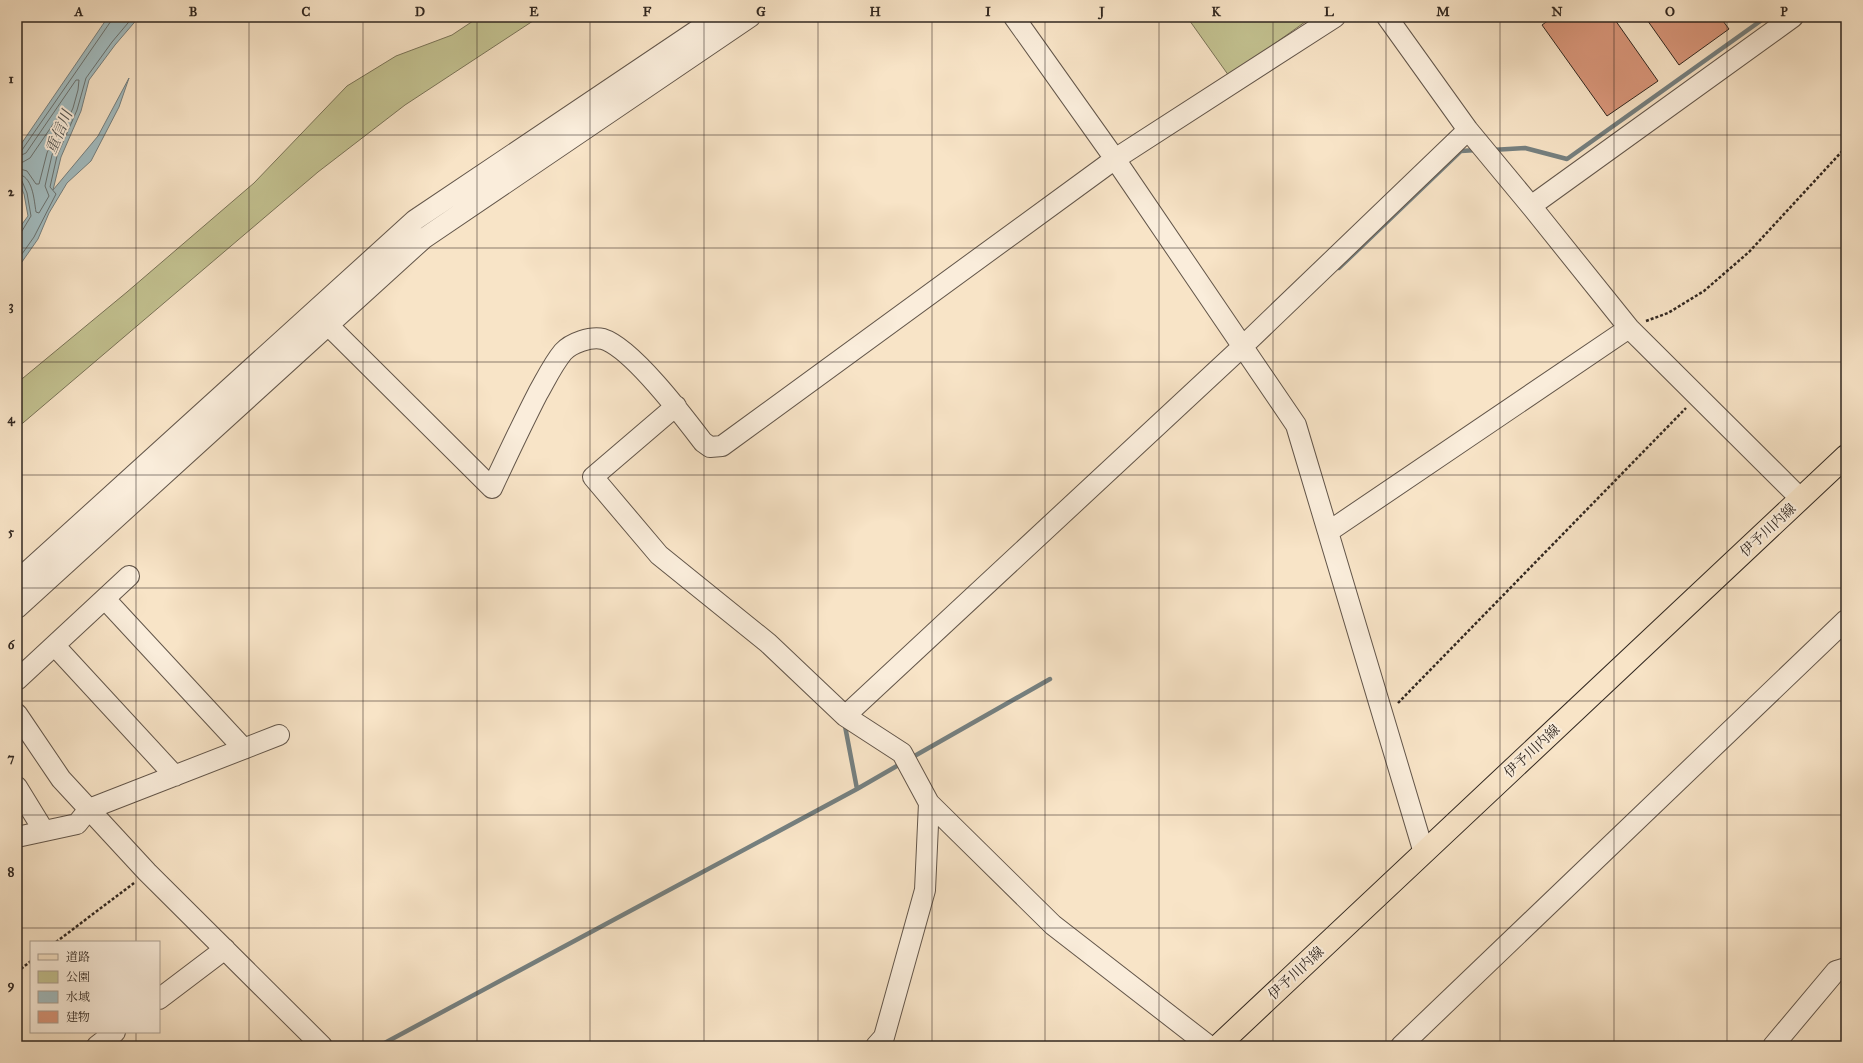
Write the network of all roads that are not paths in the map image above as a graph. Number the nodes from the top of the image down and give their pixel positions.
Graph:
1 (717, 17) edge
2 (750, 17) edge
3 (1014, 17) edge
4 (1335, 17) edge
5 (1387, 17) edge
6 (1793, 17) edge
7 (1468, 130) junction
8 (1115, 159) junction
9 (1531, 206) junction
10 (329, 326) junction
11 (1629, 328) junction
12 (1242, 347) junction
13 (676, 406) junction
14 (1846, 456) edge
15 (1801, 499) junction
16 (1328, 532) junction
17 (129, 576) dead end
18 (17, 582) edge
19 (105, 599) junction
20 (17, 608) edge
21 (1846, 620) edge
22 (55, 646) junction
23 (17, 680) edge
24 (17, 714) edge
25 (845, 716) junction
26 (279, 735) dead end
27 (244, 749) junction
28 (175, 776) junction
29 (17, 787) edge
30 (929, 803) junction
31 (89, 809) junction
32 (44, 831) junction
33 (17, 837) edge
34 (1424, 853) junction
35 (224, 949) junction
36 (1843, 965) edge
37 (160, 998) edge
38 (114, 1033) edge
39 (886, 1043) edge
40 (97, 1046) edge
41 (322, 1046) edge
42 (1209, 1046) edge
43 (1218, 1046) edge
44 (1401, 1046) edge
45 (1773, 1046) edge

1 - 18 street
2 - 10 street
3 - 8 street
4 - 8 street
5 - 7 street
6 - 9 street
7 - 9 street
7 - 12 street
8 - 12 street
8 - 13 street
9 - 11 street
10 - 13 street
10 - 20 street
11 - 15 street
11 - 16 street
12 - 16 street
12 - 25 street
13 - 25 street
14 - 15 main road, 伊予川内線
15 - 34 main road, 伊予川内線
16 - 34 street
17 - 19 street
19 - 22 street
19 - 27 street
21 - 44 street
22 - 23 street
22 - 28 street
24 - 31 street
25 - 30 street
26 - 27 street
27 - 28 street
28 - 31 street
29 - 32 street
30 - 39 street
30 - 42 street
31 - 32 street
31 - 35 street
32 - 33 street
34 - 43 main road, 伊予川内線
35 - 37 street
35 - 41 street
36 - 45 street
38 - 40 street

